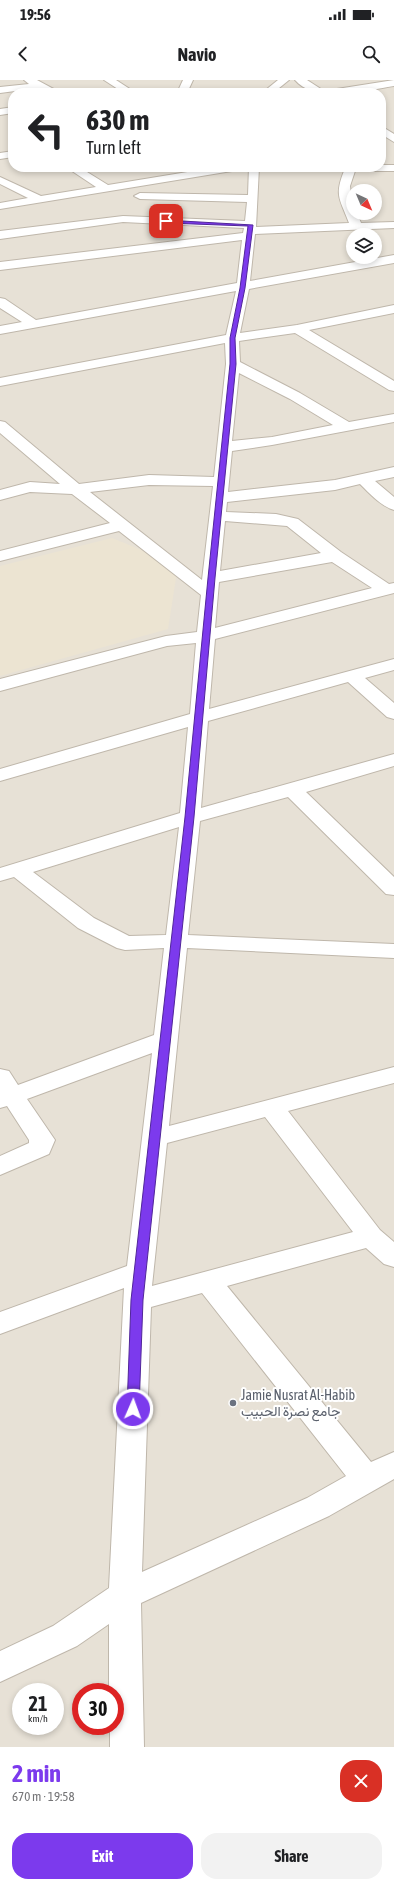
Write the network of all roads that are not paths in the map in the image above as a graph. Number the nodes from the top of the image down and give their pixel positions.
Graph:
1 (29, 80) edge
2 (109, 80) edge
3 (284, 80) edge
4 (300, 80) edge
5 (394, 83) edge
6 (40, 85) junction
7 (16, 88) edge
8 (46, 88) edge
9 (122, 88) edge
10 (274, 88) edge
11 (313, 88) edge
12 (360, 88) edge
13 (79, 172) edge
14 (209, 172) edge
15 (254, 172) edge
16 (349, 172) edge
17 (0, 180) edge
18 (138, 184) junction
19 (107, 189) junction
20 (82, 193) junction
21 (140, 196) junction
22 (253, 199) junction
23 (40, 200) junction
24 (94, 200) dead end
25 (0, 206) edge
26 (106, 208) dead end
27 (123, 219) junction
28 (108, 220) junction
29 (152, 221) junction
30 (394, 224) edge
31 (356, 226) junction
32 (250, 230) junction
33 (0, 235) edge
34 (128, 250) junction
35 (394, 259) edge
36 (0, 266) edge
37 (243, 288) junction
38 (0, 302) edge
39 (394, 309) edge
40 (376, 313) junction
41 (34, 324) junction
42 (394, 325) edge
43 (297, 329) junction
44 (0, 330) edge
45 (232, 338) junction
46 (233, 364) junction
47 (0, 382) edge
48 (394, 387) edge
49 (394, 418) edge
50 (0, 425) edge
51 (347, 427) junction
52 (224, 447) junction
53 (394, 472) edge
54 (363, 478) junction
55 (76, 490) junction
56 (0, 495) edge
57 (219, 499) junction
58 (394, 505) edge
59 (122, 525) junction
60 (0, 556) edge
61 (335, 556) junction
62 (210, 586) junction
63 (390, 589) edge
64 (206, 636) junction
65 (394, 664) edge
66 (352, 676) junction
67 (0, 685) edge
68 (394, 713) edge
69 (198, 718) junction
70 (394, 760) edge
71 (0, 775) edge
72 (292, 790) junction
73 (190, 817) junction
74 (9, 872) edge
75 (394, 889) edge
76 (176, 941) junction
77 (394, 951) edge
78 (165, 1040) junction
79 (394, 1075) edge
80 (4, 1091) edge
81 (271, 1107) junction
82 (155, 1138) junction
83 (0, 1166) edge
84 (371, 1237) junction
85 (394, 1257) edge
86 (140, 1272) junction
87 (208, 1281) junction
88 (137, 1300) junction
89 (0, 1323) edge
90 (394, 1464) edge
91 (367, 1480) junction
92 (125, 1595) junction
93 (0, 1667) edge
94 (127, 1747) edge

1 - 6 street
2 - 9 street
3 - 10 street
4 - 11 street
5 - 12 street
6 - 7 street
6 - 8 street
13 - 19 street
14 - 18 street
15 - 22 street
16 - 31 street
17 - 23 street
18 - 19 street
18 - 21 street
19 - 20 street
20 - 23 street
20 - 24 street
21 - 22 street
21 - 29 street
22 - 32 street
23 - 25 street
26 - 27 street
27 - 28 street
27 - 29 street
28 - 33 street
28 - 34 street
29 - 32 street
30 - 31 street
31 - 32 street
32 - 34 street
32 - 37 street
34 - 36 street
35 - 37 street
37 - 41 street
37 - 45 street
38 - 41 street
39 - 40 street
40 - 42 street
40 - 43 street
41 - 44 street
43 - 45 street
43 - 48 street
45 - 46 street
45 - 47 street
46 - 51 street
46 - 52 street
49 - 51 street
50 - 55 street
51 - 52 street
52 - 57 street
53 - 54 street
54 - 57 street
54 - 58 street
55 - 56 street
55 - 57 street
55 - 59 street
57 - 61 street
57 - 62 street
59 - 60 street
59 - 62 street
61 - 62 street
61 - 63 street
62 - 64 street
63 - 64 street
64 - 67 street
64 - 69 street
65 - 66 street
66 - 68 street
66 - 69 street
69 - 71 street
69 - 73 street
70 - 72 street
72 - 73 street
72 - 75 street
73 - 74 street
73 - 76 street
74 - 76 street
76 - 77 street
76 - 78 street
78 - 80 street
78 - 82 street
79 - 81 street
80 - 83 street
81 - 82 street
81 - 84 street
82 - 86 street
84 - 85 street
84 - 87 street
86 - 88 street
86 - 89 street
87 - 88 street
87 - 91 street
88 - 92 street
90 - 91 street
91 - 92 street
92 - 93 street
92 - 94 street

